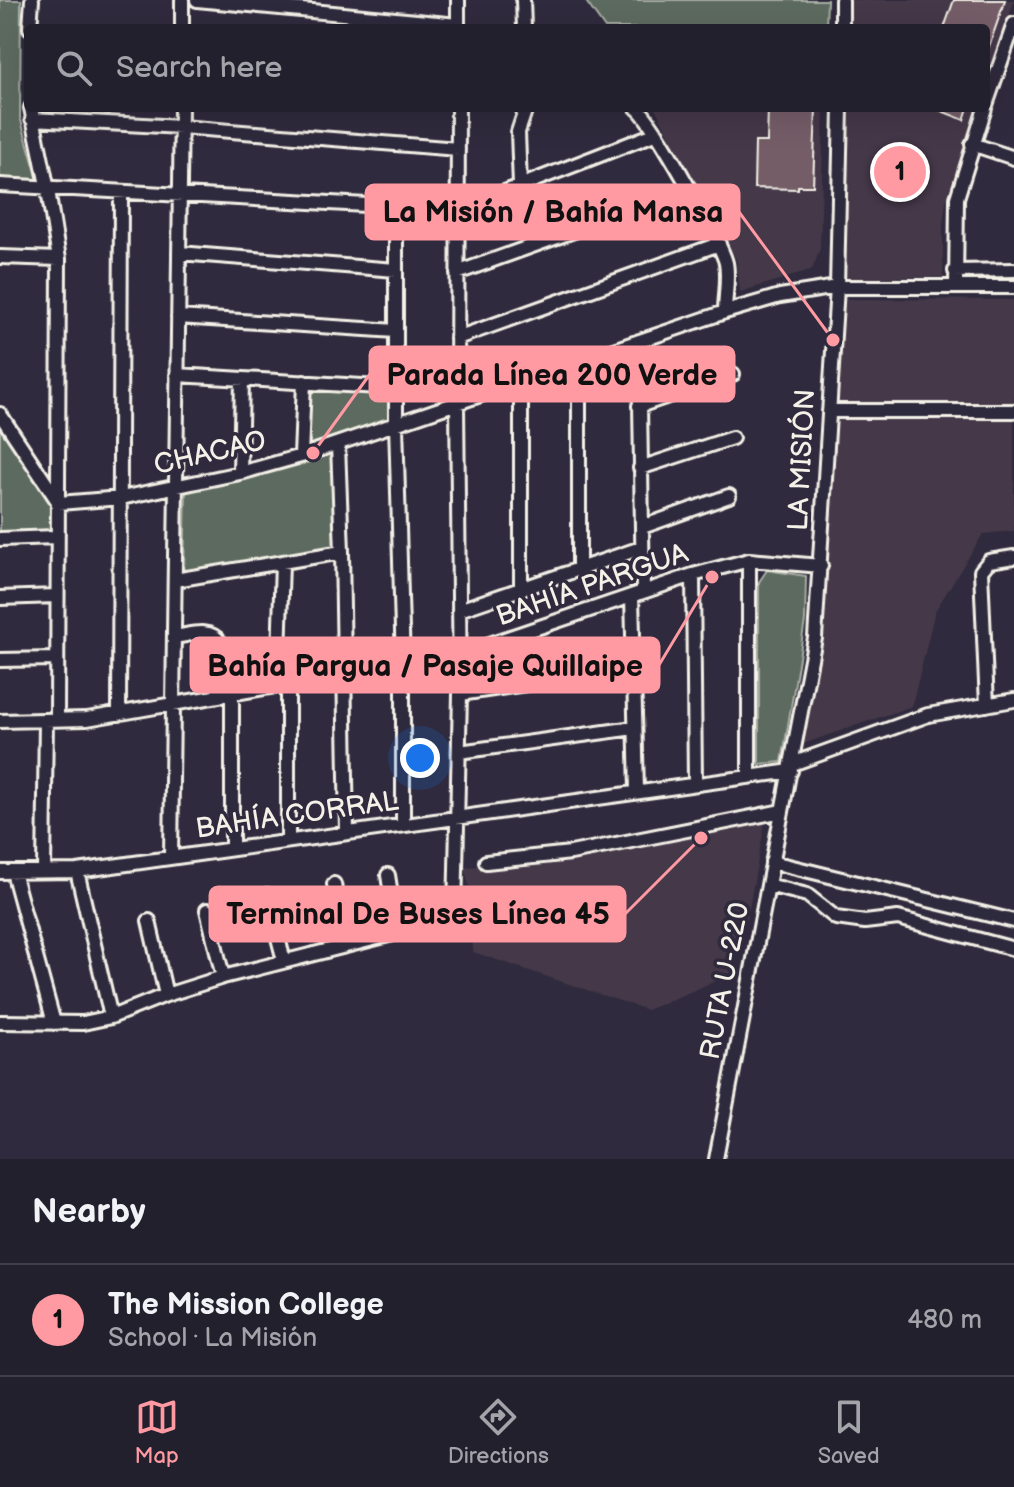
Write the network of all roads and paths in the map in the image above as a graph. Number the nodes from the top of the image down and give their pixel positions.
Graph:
1 (32, 0) edge
2 (182, 0) edge
3 (197, 0) edge
4 (458, 0) edge
5 (523, 0) edge
6 (842, 0) edge
7 (30, 24) edge
8 (182, 24) edge
9 (438, 24) edge
10 (458, 24) edge
11 (524, 24) edge
12 (842, 24) edge
13 (1014, 24) edge
14 (990, 92) edge
15 (181, 112) edge
16 (458, 112) edge
17 (525, 112) edge
18 (642, 112) edge
19 (841, 112) edge
20 (983, 112) edge
21 (31, 114) edge
22 (181, 127) junction
23 (657, 133) junction
24 (972, 144) junction
25 (458, 149) junction
26 (1014, 158) edge
27 (0, 185) edge
28 (520, 186) junction
29 (48, 190) junction
30 (688, 190) junction
31 (121, 193) junction
32 (180, 197) junction
33 (396, 207) junction
34 (458, 210) junction
35 (719, 244) junction
36 (179, 253) junction
37 (0, 257) edge
38 (59, 259) junction
39 (396, 270) junction
40 (1014, 270) edge
41 (955, 271) junction
42 (457, 273) junction
43 (837, 287) junction
44 (956, 287) junction
45 (1014, 287) edge
46 (725, 312) junction
47 (178, 317) junction
48 (396, 331) junction
49 (457, 338) junction
50 (639, 341) junction
51 (579, 363) junction
52 (733, 374) dead end
53 (177, 375) junction
54 (242, 380) junction
55 (304, 382) junction
56 (521, 383) junction
57 (396, 388) junction
58 (457, 404) junction
59 (639, 406) junction
60 (829, 411) junction
61 (1014, 411) edge
62 (0, 414) edge
63 (396, 424) junction
64 (732, 438) dead end
65 (338, 445) junction
66 (301, 456) junction
67 (640, 468) junction
68 (240, 473) junction
69 (176, 486) junction
70 (729, 496) dead end
71 (121, 498) junction
72 (59, 503) junction
73 (642, 527) junction
74 (56, 537) junction
75 (0, 539) edge
76 (641, 548) junction
77 (342, 552) junction
78 (1014, 557) edge
79 (749, 560) junction
80 (282, 563) junction
81 (821, 566) junction
82 (579, 570) junction
83 (693, 575) junction
84 (175, 580) junction
85 (521, 589) junction
86 (638, 594) junction
87 (56, 596) junction
88 (0, 598) edge
89 (459, 610) junction
90 (174, 637) junction
91 (460, 654) junction
92 (56, 659) junction
93 (0, 660) edge
94 (403, 664) junction
95 (634, 668) junction
96 (345, 674) junction
97 (283, 685) junction
98 (232, 694) junction
99 (460, 694) junction
100 (218, 696) junction
101 (1014, 700) edge
102 (173, 704) junction
103 (987, 705) junction
104 (119, 714) junction
105 (52, 720) junction
106 (0, 721) edge
107 (634, 728) junction
108 (459, 752) junction
109 (791, 767) junction
110 (749, 776) junction
111 (695, 783) junction
112 (637, 791) junction
113 (782, 811) junction
114 (458, 817) junction
115 (403, 825) junction
116 (347, 833) junction
117 (288, 840) junction
118 (232, 848) junction
119 (171, 857) junction
120 (486, 862) dead end
121 (772, 862) junction
122 (44, 871) junction
123 (77, 871) junction
124 (7, 872) edge
125 (388, 875) dead end
126 (334, 884) dead end
127 (768, 885) junction
128 (267, 895) dead end
129 (207, 910) dead end
130 (149, 921) dead end
131 (1014, 921) edge
132 (397, 933) junction
133 (344, 946) junction
134 (1014, 949) edge
135 (284, 961) junction
136 (223, 977) junction
137 (166, 995) junction
138 (111, 1017) junction
139 (0, 1022) edge
140 (54, 1023) junction
141 (716, 1159) edge

1 - 7 street
2 - 8 street
3 - 9 street
4 - 10 street
5 - 11 street
6 - 12 street
13 - 14 street
15 - 22 street
16 - 25 street
17 - 28 street
18 - 23 street
19 - 43 street, LA MISIÓN
20 - 24 street
21 - 22 street
21 - 29 street
22 - 25 street
22 - 32 street
23 - 28 street
23 - 30 street
24 - 26 street
24 - 41 street
25 - 34 street
27 - 29 street
28 - 34 street
29 - 31 street
29 - 38 street
30 - 35 street
30 - 42 street
31 - 32 street
31 - 71 street
32 - 33 street
32 - 36 street
33 - 34 street
33 - 39 street
34 - 42 street
35 - 46 street
35 - 49 street
36 - 39 street
36 - 47 street
37 - 38 street
38 - 72 street
39 - 48 street
40 - 41 street
41 - 44 street
42 - 49 street
43 - 44 street, CHACAO
43 - 46 street, CHACAO
43 - 60 street, LA MISIÓN
44 - 45 street, CHACAO
46 - 50 street, CHACAO
47 - 48 street
47 - 53 street
48 - 57 street
49 - 58 street
50 - 51 street, CHACAO
50 - 59 street
51 - 56 street, CHACAO
51 - 82 street
52 - 59 street
53 - 54 street
53 - 69 street
54 - 55 street
54 - 68 street
55 - 57 street
55 - 66 street
56 - 58 street, CHACAO
56 - 85 street
57 - 63 street
58 - 63 street, CHACAO
58 - 89 street
59 - 67 street
60 - 61 street
60 - 81 street, LA MISIÓN
62 - 72 street
63 - 65 street, CHACAO
63 - 94 street
64 - 67 street
65 - 66 street, CHACAO
65 - 77 street
66 - 68 street, CHACAO
67 - 73 street
68 - 69 street, CHACAO
69 - 71 street, CHACAO
69 - 84 street
70 - 73 street
71 - 72 street, CHACAO
71 - 104 street
72 - 74 street
73 - 76 street
74 - 75 street
74 - 87 street
76 - 82 street
76 - 86 street
77 - 80 street
77 - 96 street
78 - 103 street
79 - 81 street, BAHÍA PARGUA
79 - 83 street, BAHÍA PARGUA
79 - 110 street
80 - 84 street
80 - 97 street
81 - 109 street, LA MISIÓN
82 - 85 street
83 - 86 street, BAHÍA PARGUA
83 - 111 street
84 - 90 street
85 - 89 street
86 - 91 street, BAHÍA PARGUA
86 - 95 street
87 - 88 street
87 - 92 street
89 - 91 street
90 - 100 street
90 - 102 street
91 - 94 street, BAHÍA PARGUA
91 - 99 street
92 - 93 street
92 - 105 street
94 - 96 street, BAHÍA PARGUA
94 - 115 street
95 - 99 street
95 - 107 street
96 - 97 street, BAHÍA PARGUA
96 - 116 street
97 - 98 street, BAHÍA PARGUA
97 - 117 street
98 - 100 street, BAHÍA PARGUA
98 - 118 street
99 - 108 street
100 - 102 street, BAHÍA PARGUA
101 - 103 street, BAHÍA CORRAL
102 - 104 street, BAHÍA PARGUA
102 - 119 street
103 - 109 street, BAHÍA CORRAL
104 - 105 street, BAHÍA PARGUA
105 - 106 street, BAHÍA PARGUA
105 - 122 street
107 - 108 street
107 - 112 street
108 - 114 street
109 - 110 street, BAHÍA CORRAL
109 - 113 street, LA MISIÓN
110 - 111 street, BAHÍA CORRAL
111 - 112 street, BAHÍA CORRAL
112 - 114 street, BAHÍA CORRAL
113 - 120 street
113 - 121 street, RUTA U-220
114 - 115 street, BAHÍA CORRAL
114 - 132 street
115 - 116 street, BAHÍA CORRAL
116 - 117 street, BAHÍA CORRAL
117 - 118 street, BAHÍA CORRAL
118 - 119 street, BAHÍA CORRAL
119 - 123 street, BAHÍA CORRAL
121 - 127 street, RUTA U-220
121 - 131 street
122 - 123 street, BAHÍA CORRAL
122 - 124 street, BAHÍA CORRAL
123 - 138 street
124 - 140 street
125 - 132 street
126 - 133 street
127 - 134 street
127 - 141 street, RUTA U-220
128 - 135 street
129 - 136 street
130 - 137 street
132 - 133 street
133 - 135 street
135 - 136 street
136 - 137 street
137 - 138 street
138 - 140 street
139 - 140 street

